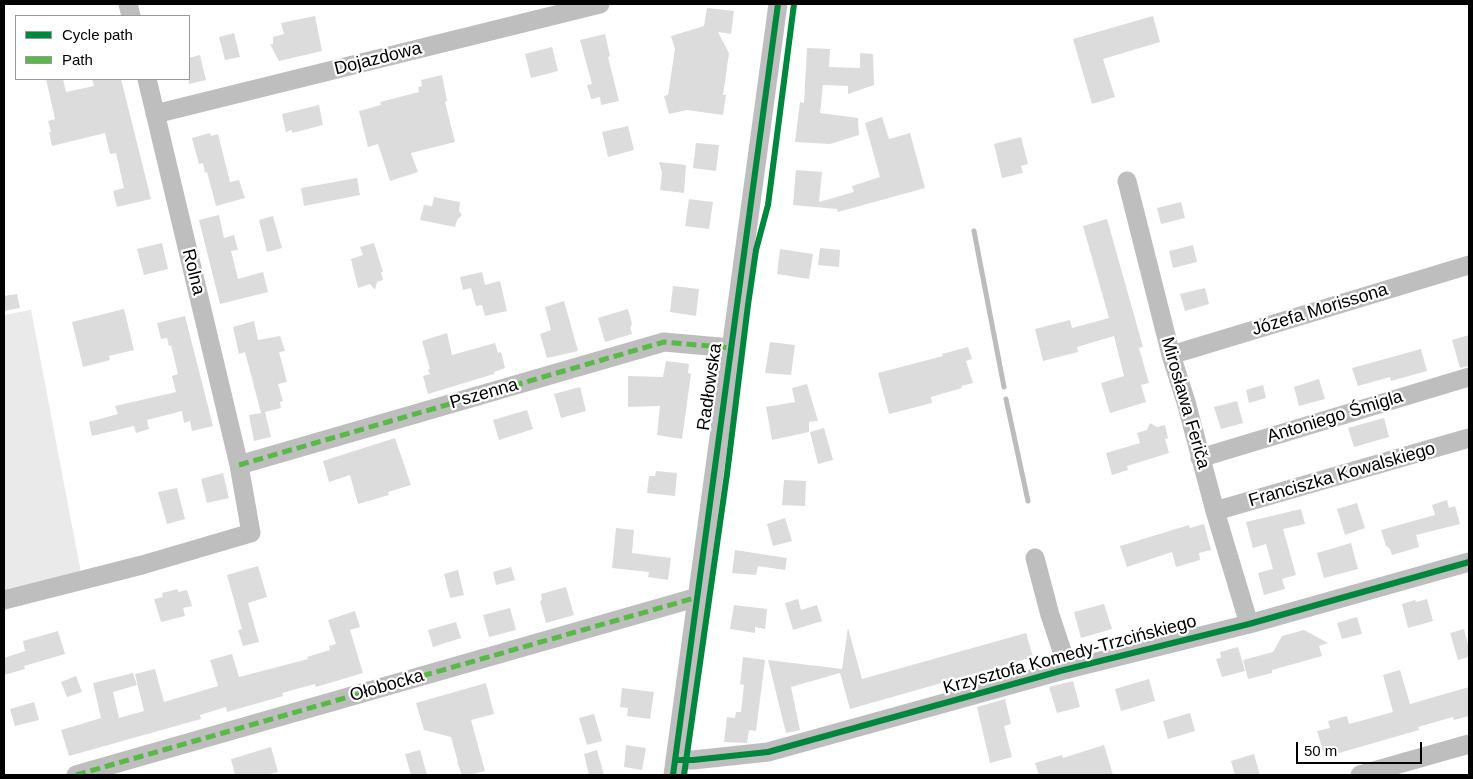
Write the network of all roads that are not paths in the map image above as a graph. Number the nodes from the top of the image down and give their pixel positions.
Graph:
1 (600, 4) edge
2 (778, 4) edge
3 (146, 80) edge
4 (155, 114) junction
5 (1127, 181) dead end
6 (1469, 264) edge
7 (731, 348) junction
8 (1171, 355) junction
9 (1469, 377) edge
10 (1469, 438) edge
11 (1200, 458) junction
12 (240, 465) junction
13 (1215, 511) junction
14 (1036, 558) dead end
15 (1469, 562) edge
16 (698, 596) junction
17 (4, 600) edge
18 (1249, 624) junction
19 (1068, 670) junction
20 (1469, 744) edge
21 (674, 768) edge
22 (76, 775) edge
23 (1360, 775) edge

1 - 4 street, Dojazdowa
2 - 7 street, Radłowska
3 - 4 street, Rolna
4 - 12 street, Rolna
5 - 8 street, Mirosława Feriča
6 - 8 street, Józefa Morissona
7 - 12 street, Pszenna
7 - 16 street, Radłowska
8 - 11 street, Mirosława Feriča
9 - 11 street, Antoniego Śmigla
10 - 13 street, Franciszka Kowalskiego
11 - 13 street, Mirosława Feriča
12 - 17 street, Rolna
13 - 18 street, Mirosława Feriča
14 - 19 street
15 - 18 street, Krzysztofa Komedy-Trzcińskiego
16 - 21 street, Radłowska
16 - 22 street, Ołobocka
18 - 19 street, Krzysztofa Komedy-Trzcińskiego
19 - 21 street, Krzysztofa Komedy-Trzcińskiego
20 - 23 street

